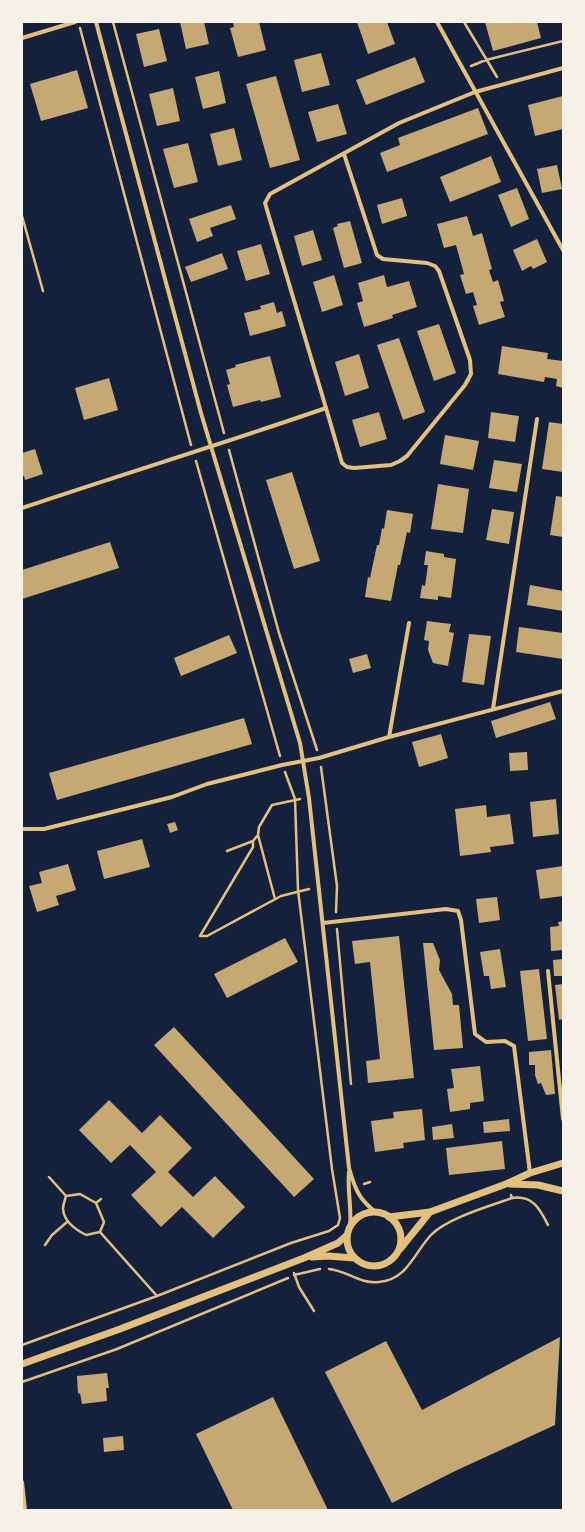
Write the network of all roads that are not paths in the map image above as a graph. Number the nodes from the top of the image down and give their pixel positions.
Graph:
1 (77, 22) edge
2 (96, 22) edge
3 (437, 22) edge
4 (22, 38) edge
5 (563, 68) edge
6 (475, 92) junction
7 (344, 154) junction
8 (563, 250) edge
9 (326, 408) junction
10 (537, 419) dead end
11 (210, 446) junction
12 (22, 508) edge
13 (409, 623) dead end
14 (563, 691) edge
15 (493, 709) junction
16 (390, 737) junction
17 (304, 761) junction
18 (22, 829) edge
19 (323, 923) junction
20 (548, 971) dead end
21 (563, 1119) edge
22 (563, 1162) edge
23 (349, 1168) junction
24 (530, 1173) junction
25 (506, 1184) junction
26 (563, 1191) edge
27 (430, 1212) junction
28 (377, 1213) junction
29 (390, 1217) junction
30 (350, 1226) junction
31 (347, 1235) junction
32 (399, 1251) junction
33 (304, 1258) junction
34 (354, 1258) junction
35 (22, 1364) edge
36 (22, 1482) edge
37 (25, 1510) edge

1 - 4 street
2 - 11 street
3 - 6 street
5 - 6 street
6 - 7 street
6 - 8 street
7 - 9 street
7 - 9 street
9 - 11 street
10 - 15 street
11 - 12 street
11 - 17 street
13 - 16 street
14 - 15 street
15 - 16 street
16 - 17 street
17 - 18 street
17 - 19 street
19 - 23 street
19 - 24 street
20 - 21 street
22 - 24 street
23 - 28 street
23 - 30 street
24 - 25 street
25 - 26 street
25 - 27 street
27 - 29 street
27 - 32 street
28 - 29 street
28 - 30 street
29 - 32 street
30 - 31 street
31 - 33 street
31 - 34 street
32 - 34 street
33 - 34 street
33 - 35 street
36 - 37 street

